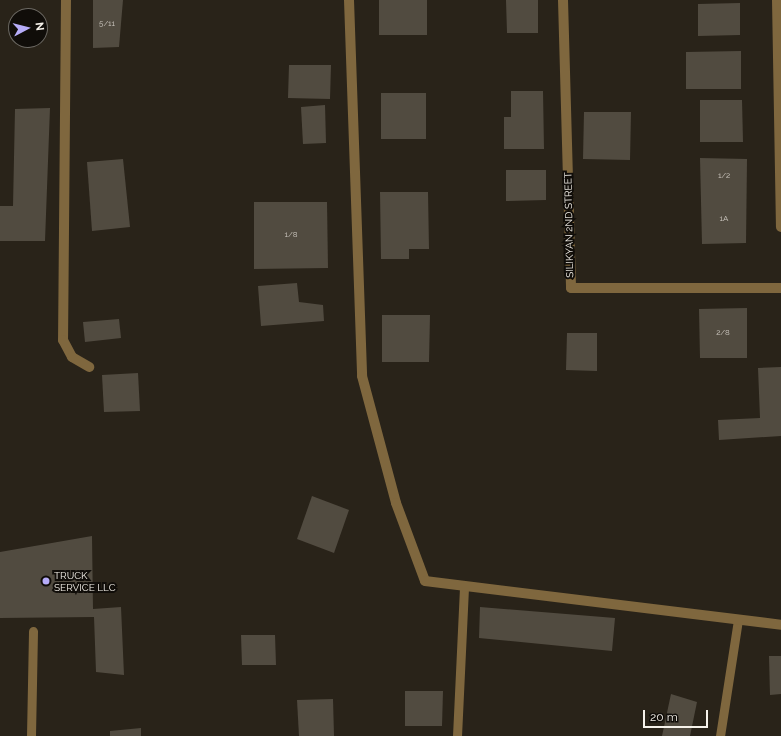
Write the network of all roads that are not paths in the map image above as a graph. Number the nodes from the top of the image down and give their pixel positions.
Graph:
1 (66, 0) edge
2 (349, 0) edge
3 (563, 0) edge
4 (777, 0) edge
5 (781, 227) edge
6 (781, 288) edge
7 (89, 367) dead end
8 (464, 586) junction
9 (738, 620) junction
10 (781, 625) edge
11 (33, 632) dead end
12 (31, 736) edge
13 (457, 736) edge
14 (720, 736) edge

1 - 7 street
2 - 8 street
3 - 6 street, SILIKYAN 2ND STREET
4 - 5 street
8 - 9 street
8 - 13 lane
9 - 10 street
9 - 14 lane
11 - 12 lane

